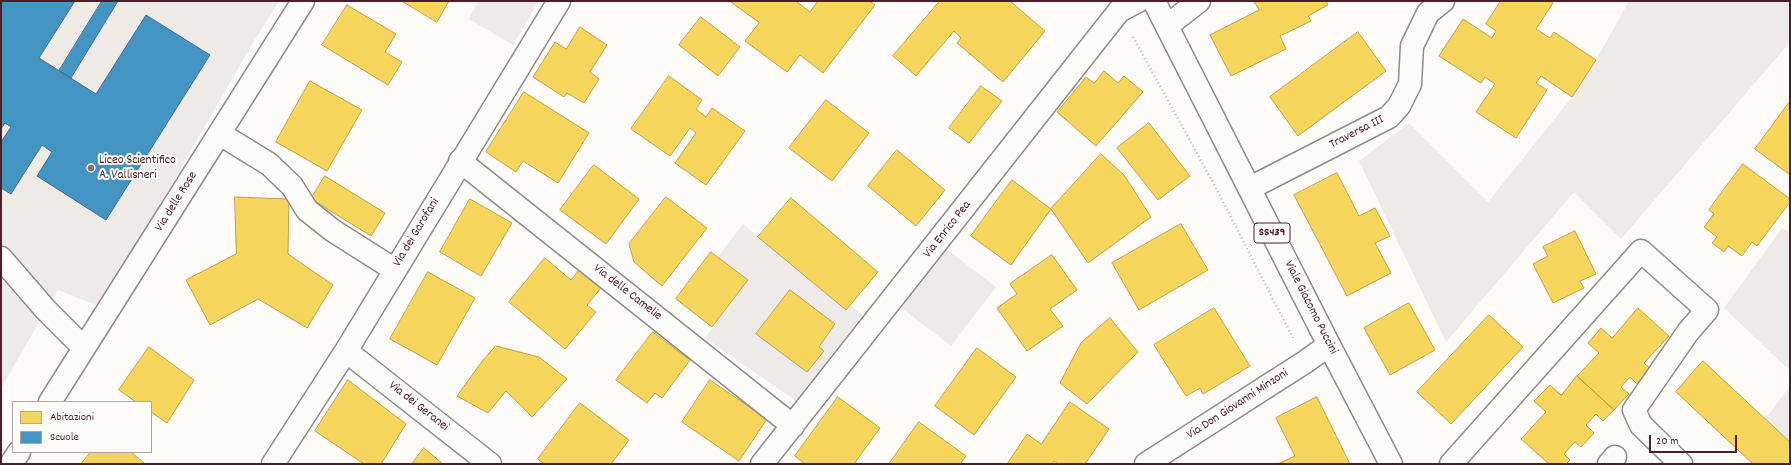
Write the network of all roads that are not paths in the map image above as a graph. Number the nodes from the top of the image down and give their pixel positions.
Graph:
1 (303, 1) edge
2 (559, 1) edge
3 (1154, 1) edge
4 (1199, 1) edge
5 (1443, 1) edge
6 (1129, 6) edge
7 (1167, 26) junction
8 (220, 134) junction
9 (460, 161) junction
10 (1250, 188) junction
11 (1, 258) edge
12 (395, 270) junction
13 (1329, 345) junction
14 (84, 348) junction
15 (346, 351) junction
16 (51, 401) edge
17 (793, 426) junction
18 (18, 453) edge
19 (11, 464) edge
20 (274, 464) edge
21 (490, 464) edge
22 (762, 464) edge
23 (1146, 464) edge
24 (1391, 464) edge
25 (1451, 464) edge
26 (1681, 464) edge

1 - 8 street, Via delle Rose
2 - 9 street, Via dei Garofani
3 - 7 street, Viale Giacomo Puccini / SS439
4 - 7 street
5 - 10 street, Traversa III
6 - 17 street, Via Enrico Pea
7 - 10 street, Viale Giacomo Puccini / SS439
8 - 12 street
8 - 14 street, Via delle Rose
9 - 12 street, Via dei Garofani
9 - 17 street, Via delle Camelie
10 - 13 street, Viale Giacomo Puccini / SS439
11 - 14 street
12 - 15 street, Via dei Garofani
13 - 23 street, Via Don Giovanni Minzoni
13 - 24 street, Viale Giacomo Puccini / SS439
14 - 16 street, Via delle Rose
15 - 20 street, Via dei Garofani
15 - 21 street, Via dei Geranei
17 - 22 street, Via Enrico Pea
18 - 19 street
25 - 26 street

